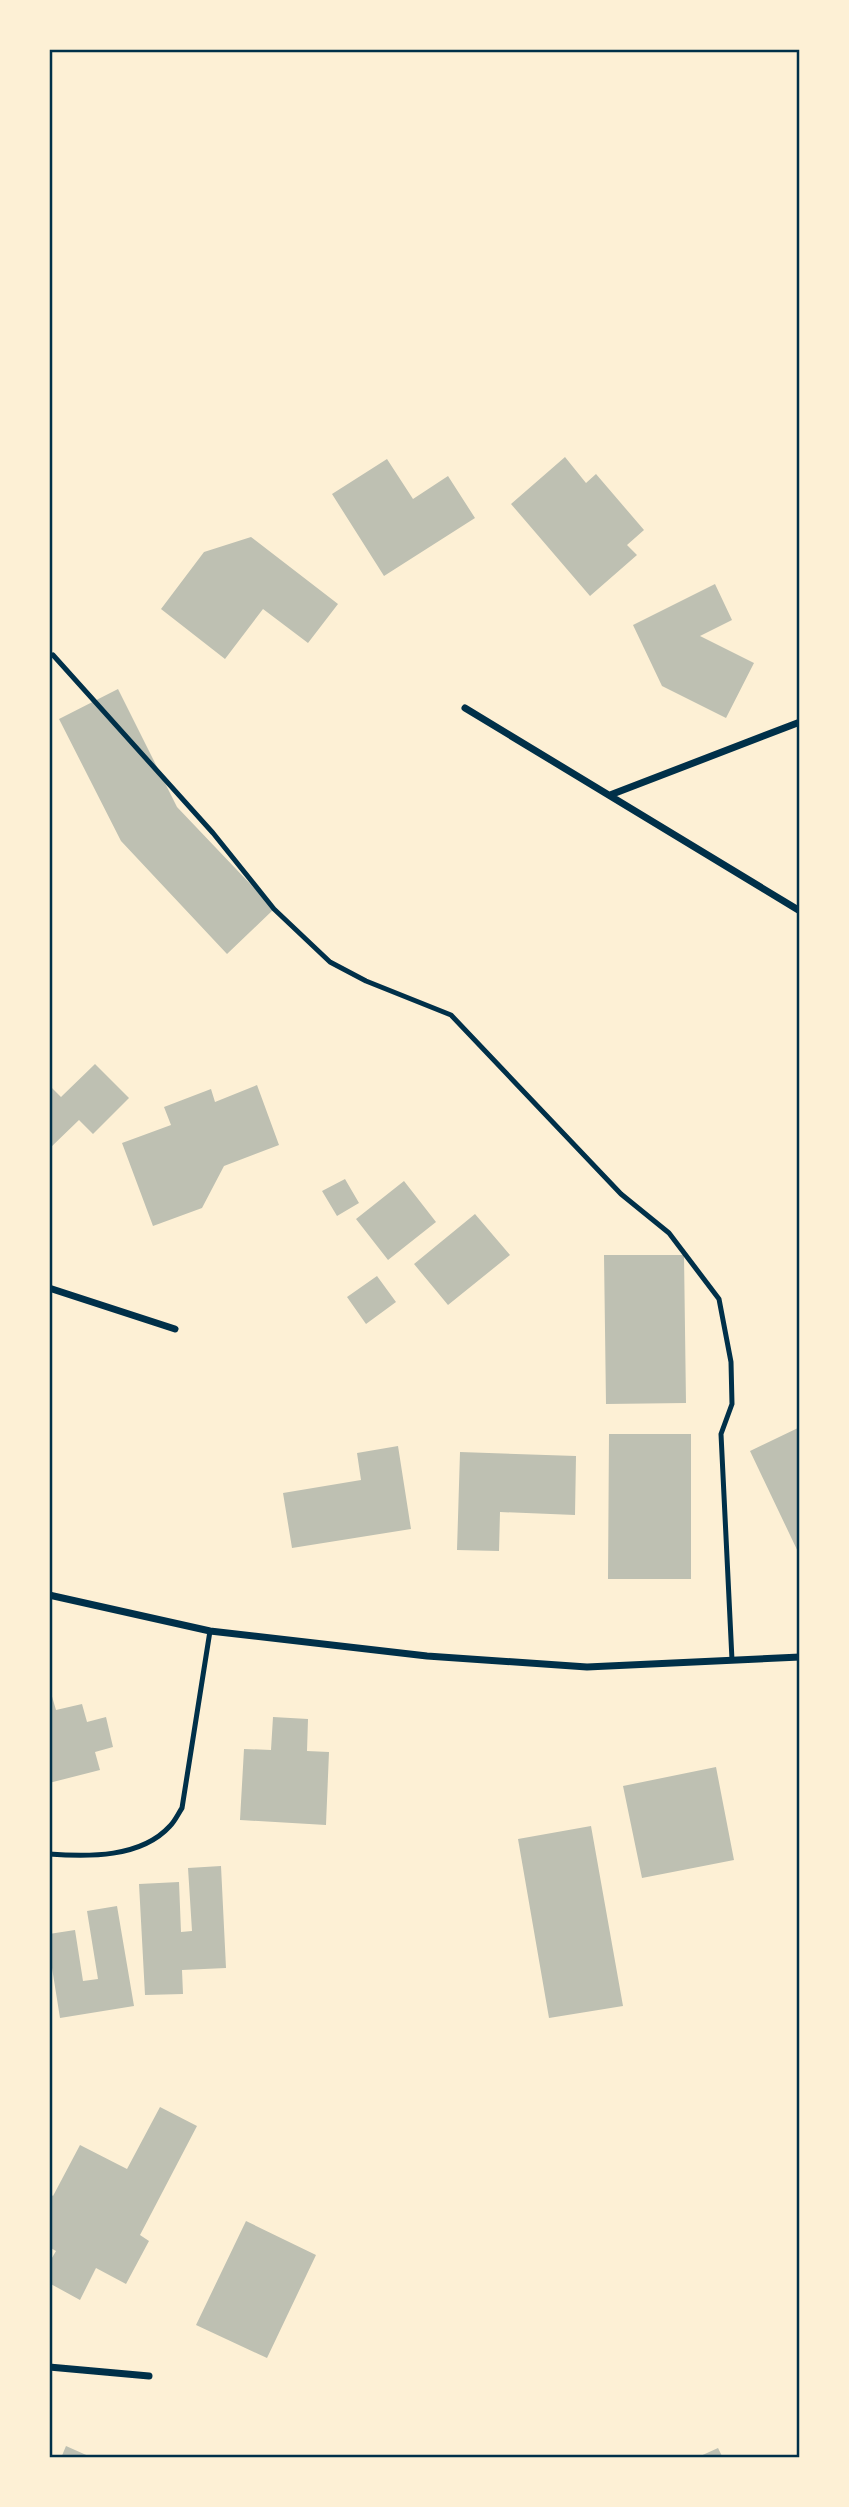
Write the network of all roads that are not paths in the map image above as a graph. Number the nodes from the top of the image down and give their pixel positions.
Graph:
1 (53, 656) dead end
2 (465, 708) dead end
3 (800, 722) edge
4 (610, 795) junction
5 (800, 911) edge
6 (49, 1288) edge
7 (175, 1329) dead end
8 (49, 1595) edge
9 (210, 1631) junction
10 (800, 1657) edge
11 (732, 1660) junction
12 (49, 1854) edge
13 (49, 2367) edge
14 (149, 2376) dead end

1 - 11 lane
2 - 4 street
3 - 4 street
4 - 5 street
6 - 7 street
8 - 9 street
9 - 11 street
9 - 12 lane
10 - 11 street
13 - 14 street

